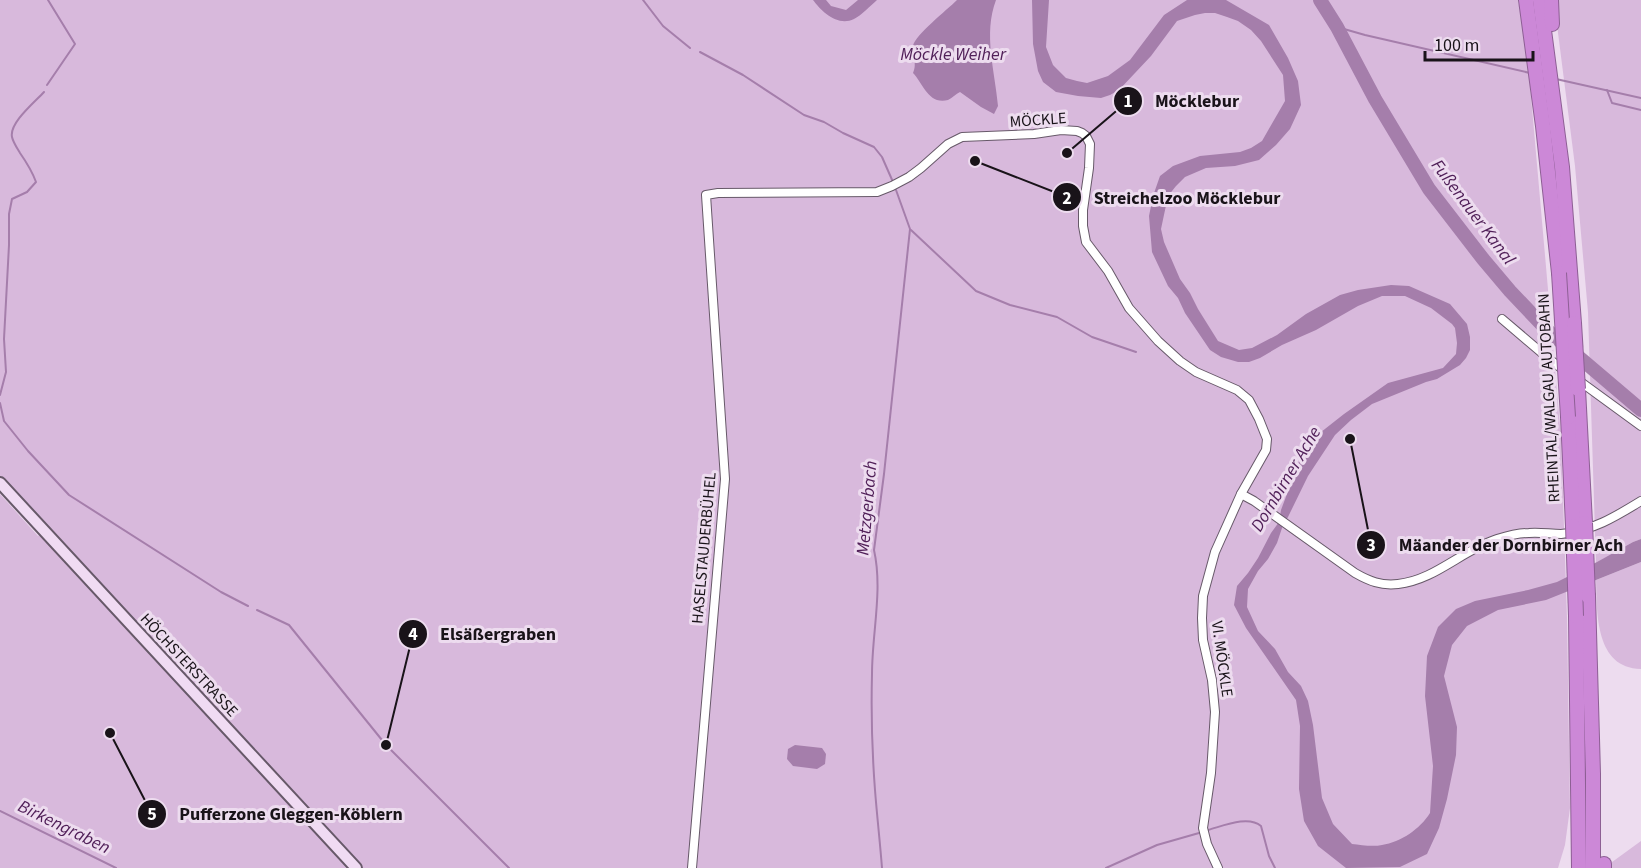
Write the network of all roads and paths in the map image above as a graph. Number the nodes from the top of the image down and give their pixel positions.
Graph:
1 (1526, 0) edge
2 (1540, 0) edge
3 (1551, 0) edge
4 (1543, 65) junction
5 (706, 195) joint
6 (1502, 319) dead end
7 (1641, 426) edge
8 (0, 483) edge
9 (1241, 494) junction
10 (1641, 501) edge
11 (1579, 525) junction
12 (1586, 613) junction
13 (1602, 646) dead end
14 (1578, 774) junction
15 (1569, 842) dead end
16 (1600, 867) edge
17 (356, 868) edge
18 (692, 868) edge
19 (1218, 868) edge
20 (1579, 868) edge

1 - 4 highway, RHEINTAL/WALGAU AUTOBAHN
2 - 4 highway, RHEINTAL/WALGAU AUTOBAHN
3 - 4 highway
4 - 11 highway, RHEINTAL/WALGAU AUTOBAHN, bridge
5 - 9 street, MÖCKLE
5 - 18 street, HASELSTAUDERBÜHEL
6 - 7 street
8 - 17 main road, HÖCHSTERSTRASSE
9 - 10 street
9 - 19 street, VI. MÖCKLE
11 - 12 highway, RHEINTAL/WALGAU AUTOBAHN, bridge
11 - 12 highway, RHEINTAL/WALGAU AUTOBAHN, bridge
12 - 13 highway
12 - 14 highway, RHEINTAL/WALGAU AUTOBAHN
12 - 16 highway, RHEINTAL/WALGAU AUTOBAHN
14 - 15 highway
14 - 20 highway, RHEINTAL/WALGAU AUTOBAHN

